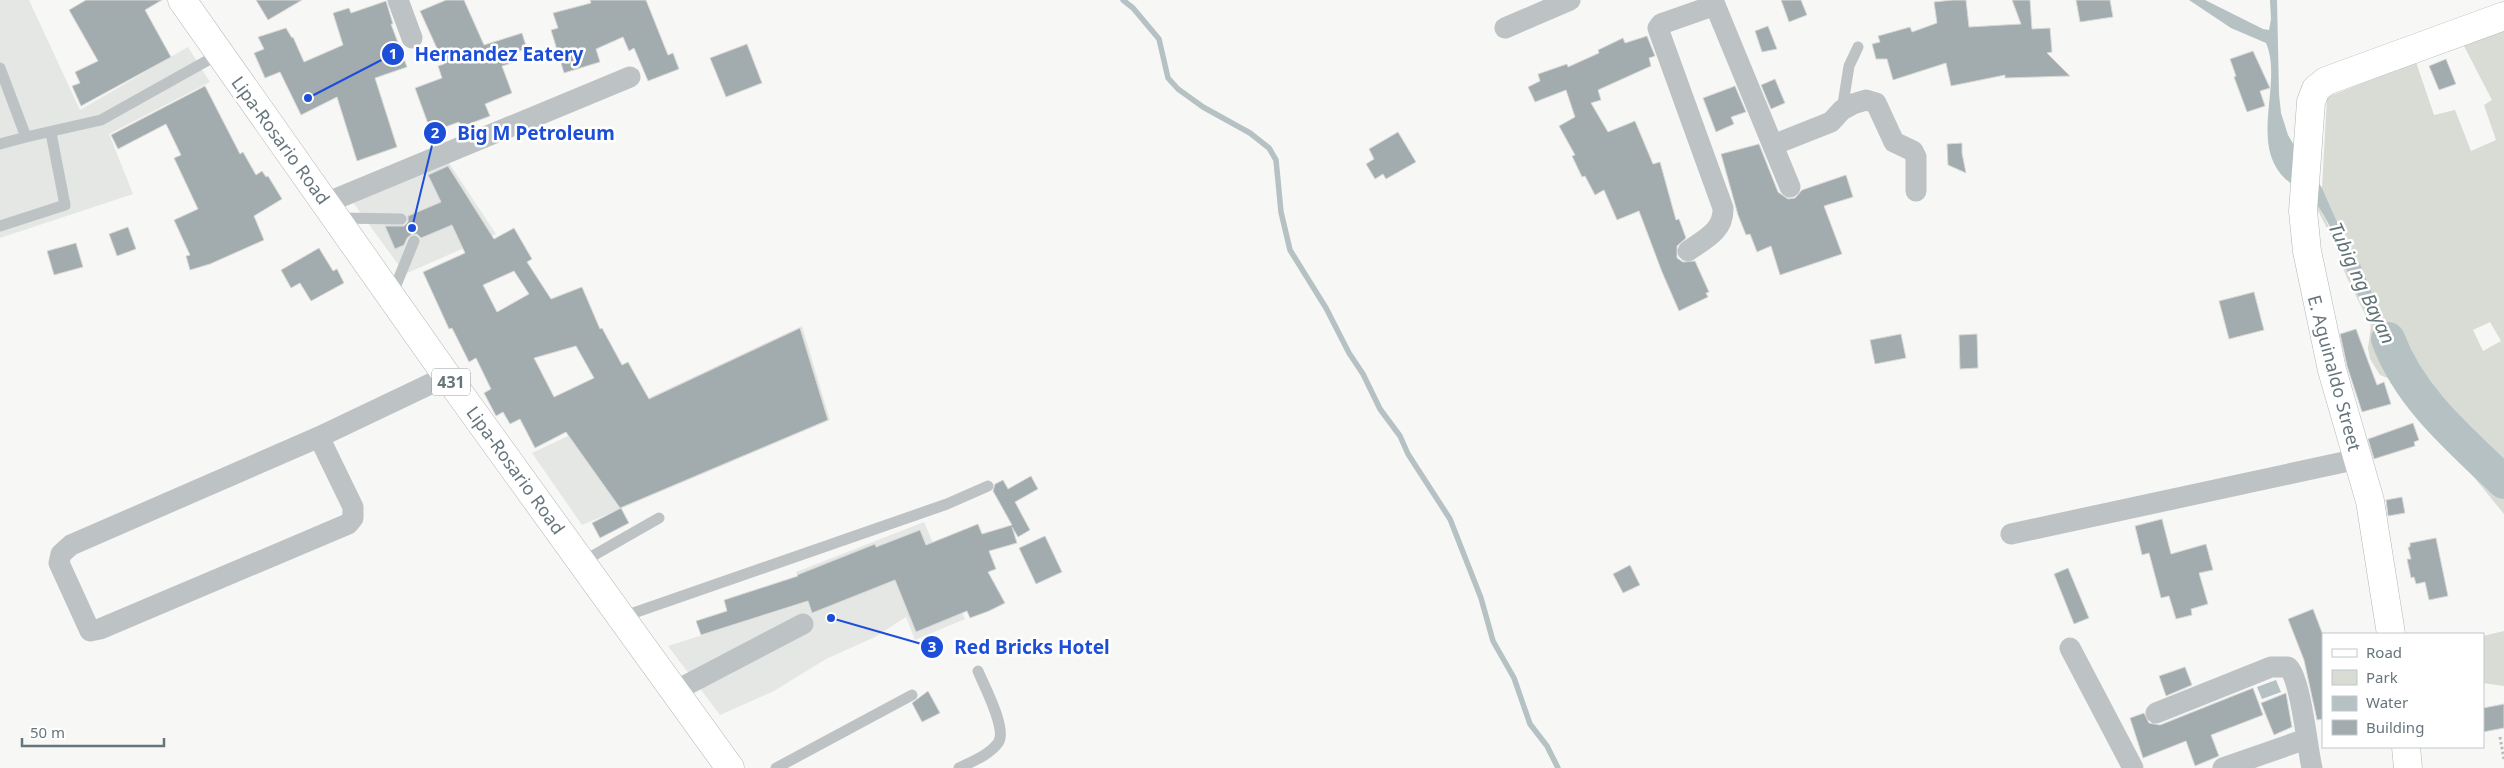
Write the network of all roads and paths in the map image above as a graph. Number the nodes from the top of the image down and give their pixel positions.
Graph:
1 (182, 0) edge
2 (398, 0) edge
3 (1570, 0) edge
4 (1718, 2) edge
5 (2504, 16) edge
6 (1505, 28) dead end
7 (412, 38) dead end
8 (1858, 47) dead end
9 (219, 54) junction
10 (0, 68) edge
11 (630, 77) dead end
12 (1842, 110) junction
13 (51, 133) junction
14 (26, 137) junction
15 (0, 144) edge
16 (1773, 146) junction
17 (1790, 187) dead end
18 (1916, 191) dead end
19 (332, 211) junction
20 (401, 219) dead end
21 (0, 226) edge
22 (414, 241) dead end
23 (1688, 251) dead end
24 (392, 295) junction
25 (448, 376) junction
26 (319, 437) junction
27 (2358, 459) junction
28 (988, 486) dead end
29 (659, 518) dead end
30 (2011, 534) dead end
31 (582, 562) junction
32 (622, 617) junction
33 (803, 624) dead end
34 (2391, 633) edge
35 (2070, 648) dead end
36 (978, 671) dead end
37 (675, 691) junction
38 (912, 695) dead end
39 (2156, 713) dead end
40 (2500, 737) dead end
41 (2306, 739) junction
42 (2406, 748) edge
43 (2504, 759) edge
44 (730, 768) edge
45 (776, 768) edge
46 (959, 768) edge
47 (2133, 768) edge
48 (2223, 768) edge
49 (2312, 768) edge
50 (2408, 768) edge

1 - 9 main road, Lipa-Rosario Road / 431
2 - 7 street
3 - 6 street
4 - 16 street
4 - 23 street
5 - 27 main road, E. Aguinaldo Street
8 - 12 lane
9 - 13 lane
9 - 19 main road, Lipa-Rosario Road / 431
10 - 14 lane
11 - 19 street
12 - 16 street
12 - 18 street
13 - 14 lane
13 - 21 lane
14 - 15 lane
16 - 17 street
19 - 20 lane
19 - 24 main road, Lipa-Rosario Road / 431
22 - 24 lane
24 - 25 main road, Lipa-Rosario Road / 431
25 - 26 street
25 - 31 main road, Lipa-Rosario Road / 431
26 - 26 street
27 - 30 street
27 - 34 main road, E. Aguinaldo Street
28 - 32 lane
29 - 31 lane
31 - 32 main road, Lipa-Rosario Road / 431
32 - 37 main road, Lipa-Rosario Road / 431
33 - 37 street
35 - 47 street
36 - 46 lane
37 - 44 main road, Lipa-Rosario Road / 431
38 - 45 lane
39 - 41 street
40 - 43 path
41 - 48 street
41 - 49 street
42 - 50 main road

